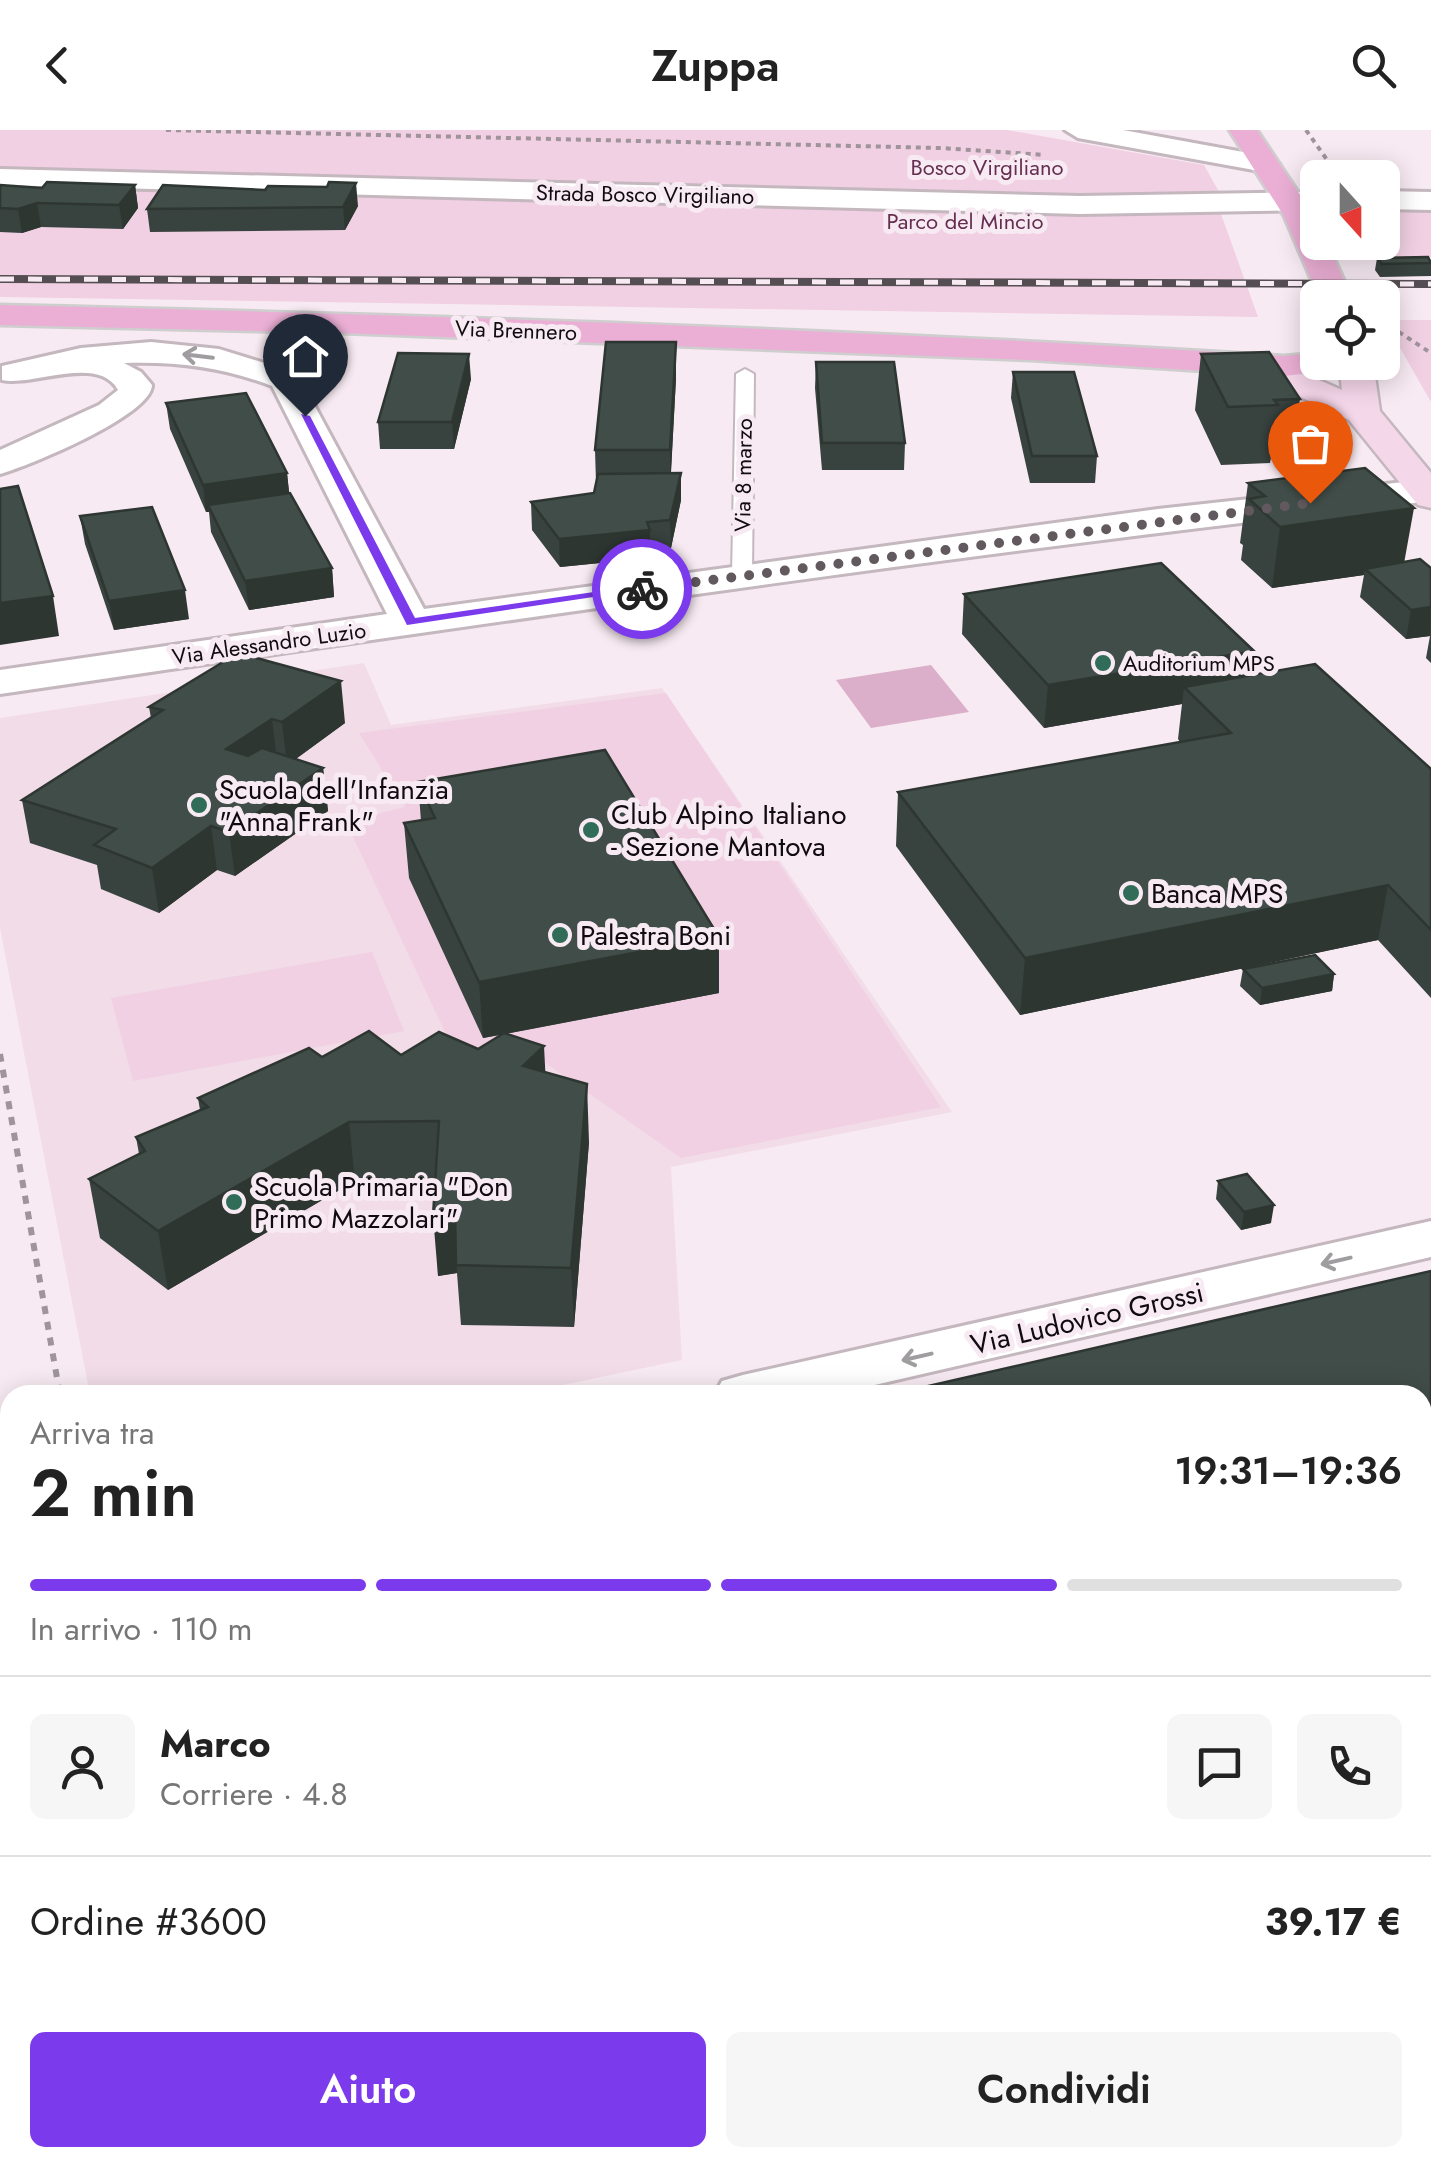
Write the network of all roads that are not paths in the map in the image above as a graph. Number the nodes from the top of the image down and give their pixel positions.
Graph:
1 (1078, 130) edge
2 (1242, 130) edge
3 (1266, 164) junction
4 (0, 178) edge
5 (1300, 198) edge
6 (1400, 200) edge
7 (1431, 201) edge
8 (1300, 202) edge
9 (0, 315) edge
10 (1300, 342) edge
11 (1032, 350) junction
12 (1300, 365) edge
13 (7, 374) edge
14 (745, 374) dead end
15 (1359, 380) edge
16 (1373, 380) edge
17 (111, 412) junction
18 (1362, 412) junction
19 (305, 416) junction
20 (1431, 448) edge
21 (0, 463) edge
22 (1429, 492) edge
23 (742, 575) junction
24 (411, 622) junction
25 (0, 682) edge
26 (1431, 1239) edge
27 (788, 1385) edge

1 - 3 street
2 - 3 main road
3 - 5 main road
4 - 8 street, Strada Bosco Virgiliano
6 - 7 street
9 - 11 main road, Via Brennero
10 - 11 main road, Via Brennero
11 - 12 main road, Via Brennero
11 - 18 main road, Via Brennero
13 - 17 street
19 -> 13 street
14 - 23 lane, Via 8 marzo
15 - 18 main road
16 - 20 main road
17 - 19 street
17 - 21 street
18 - 22 main road
19 - 24 street
22 - 23 street, Via Alessandro Luzio
23 - 24 street, Via Alessandro Luzio
24 - 25 street, Via Alessandro Luzio
26 -> 27 street, Via Ludovico Grossi

